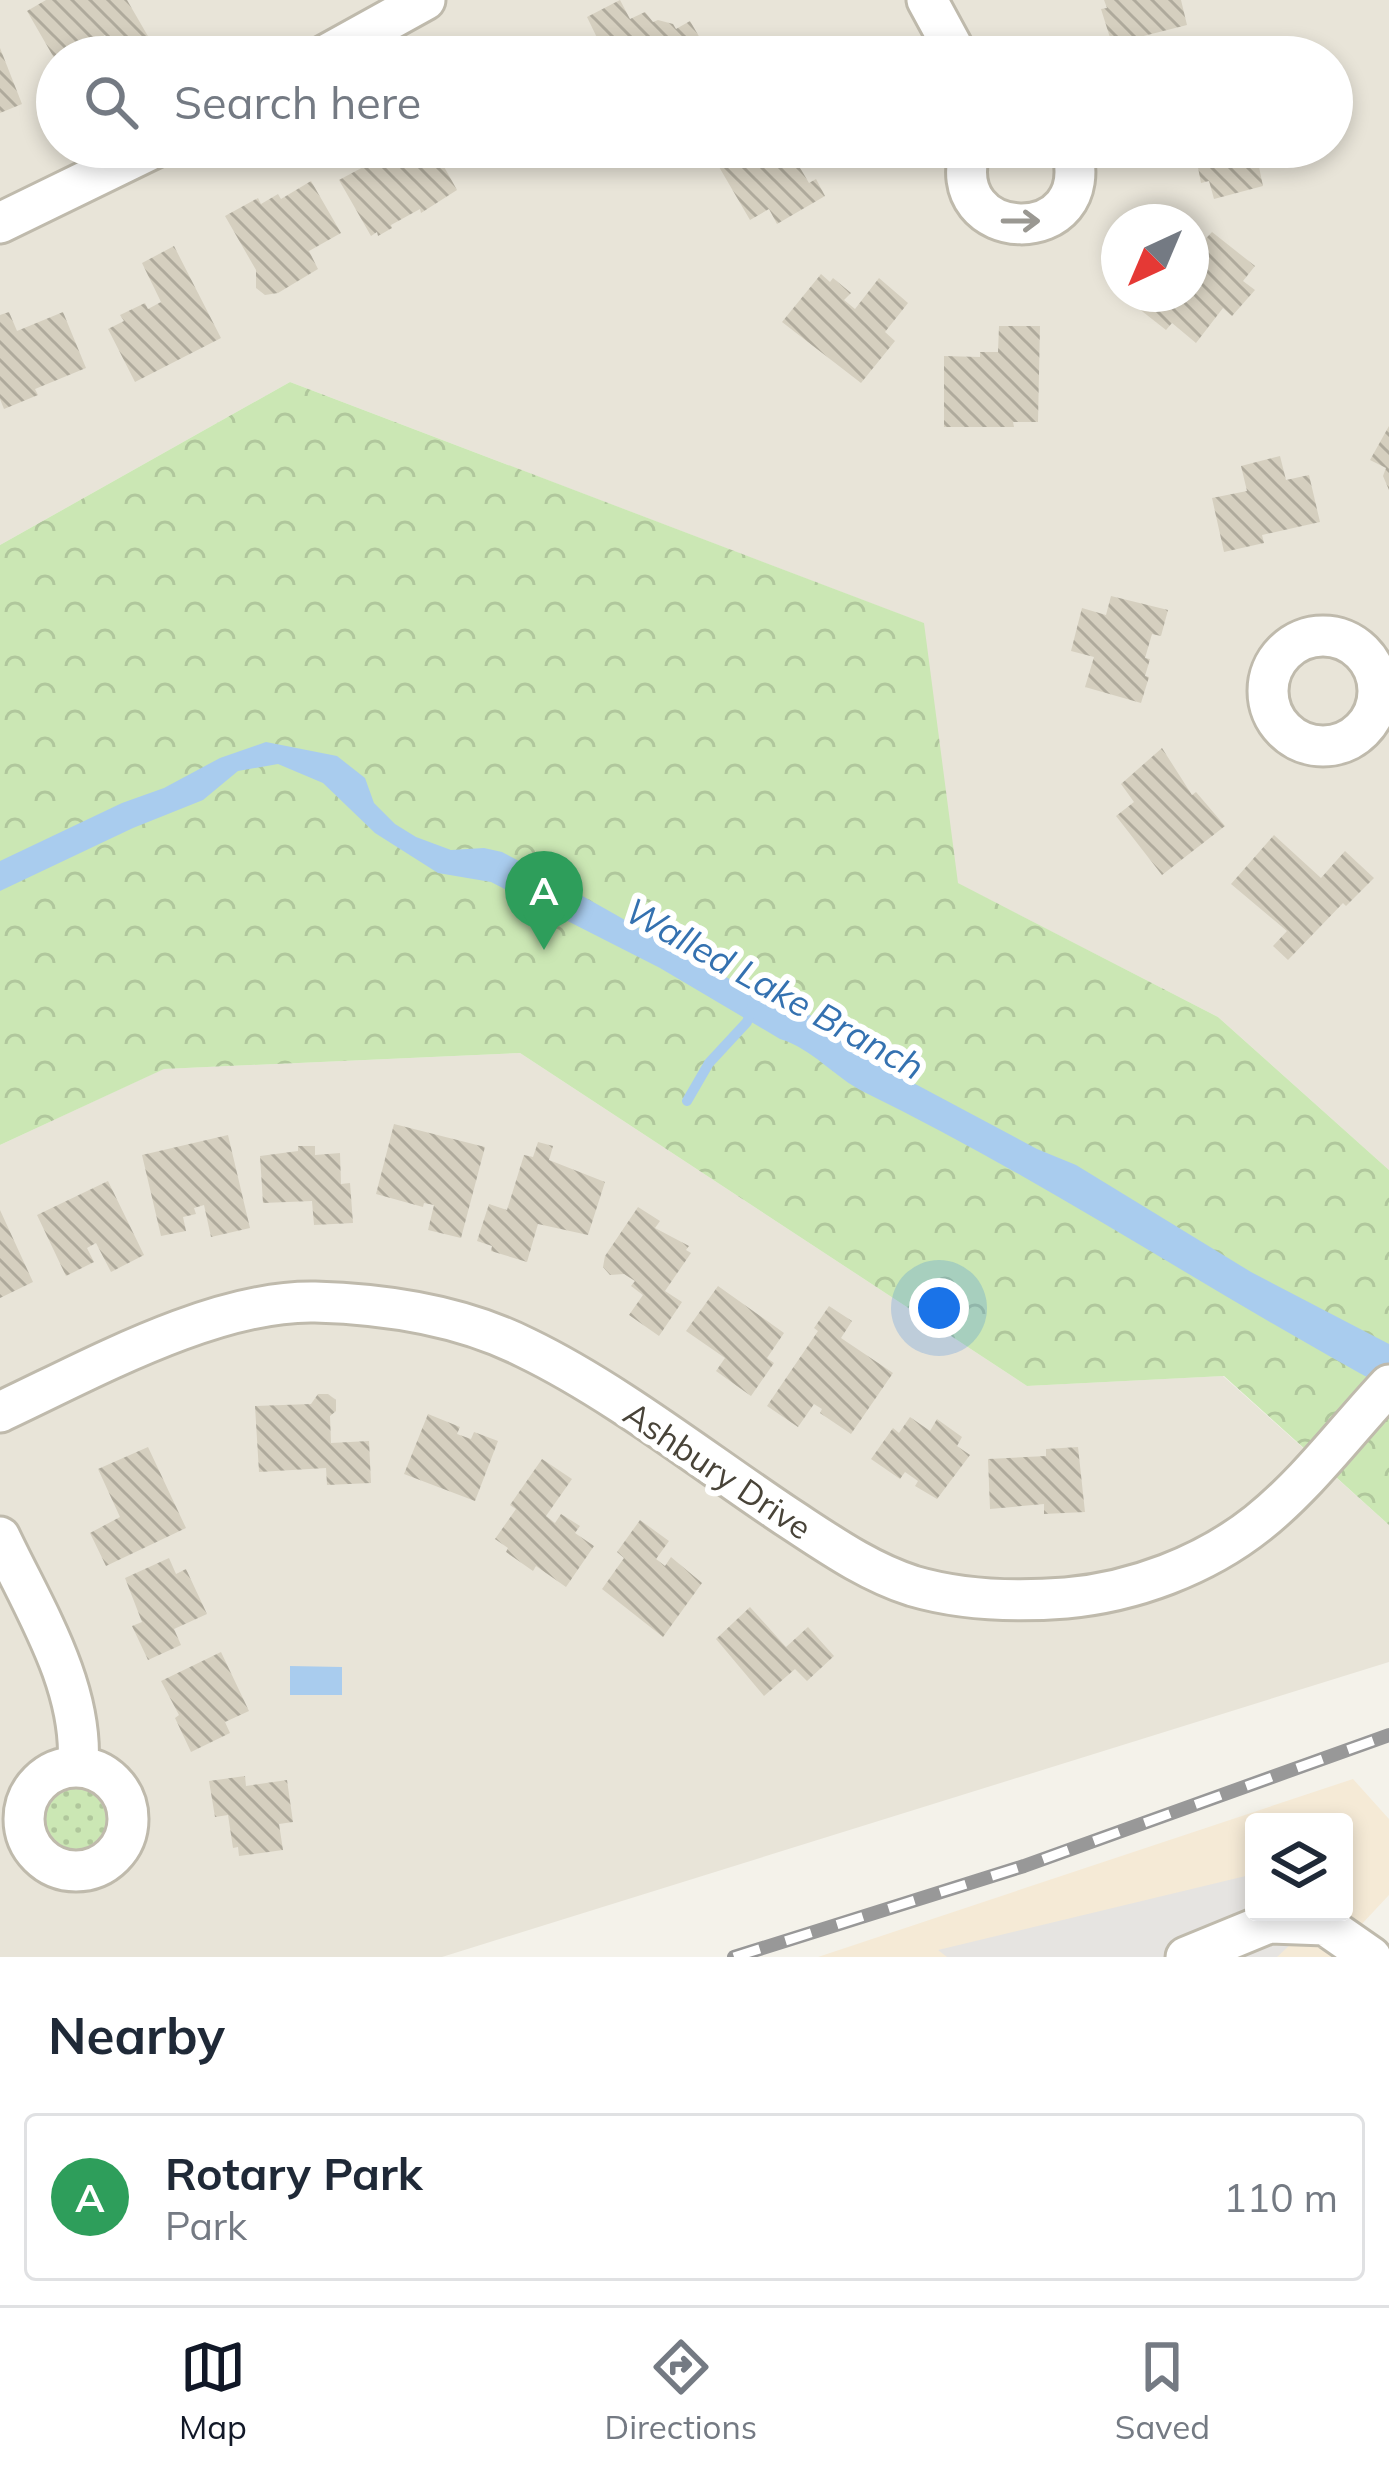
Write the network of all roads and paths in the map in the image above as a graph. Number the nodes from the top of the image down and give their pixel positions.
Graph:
1 (425, 0) edge
2 (927, 0) edge
3 (360, 36) edge
4 (947, 36) edge
5 (113, 168) edge
6 (968, 168) edge
7 (1074, 168) edge
8 (0, 223) edge
9 (1378, 1396) edge
10 (0, 1412) edge
11 (0, 1537) edge
12 (78, 1766) dead end
13 (1186, 1957) edge
14 (1371, 1957) edge

1 - 3 street
2 - 4 street
5 - 8 street
6 -> 7 street
9 - 10 street, Ashbury Drive
11 - 12 street
13 - 14 street

